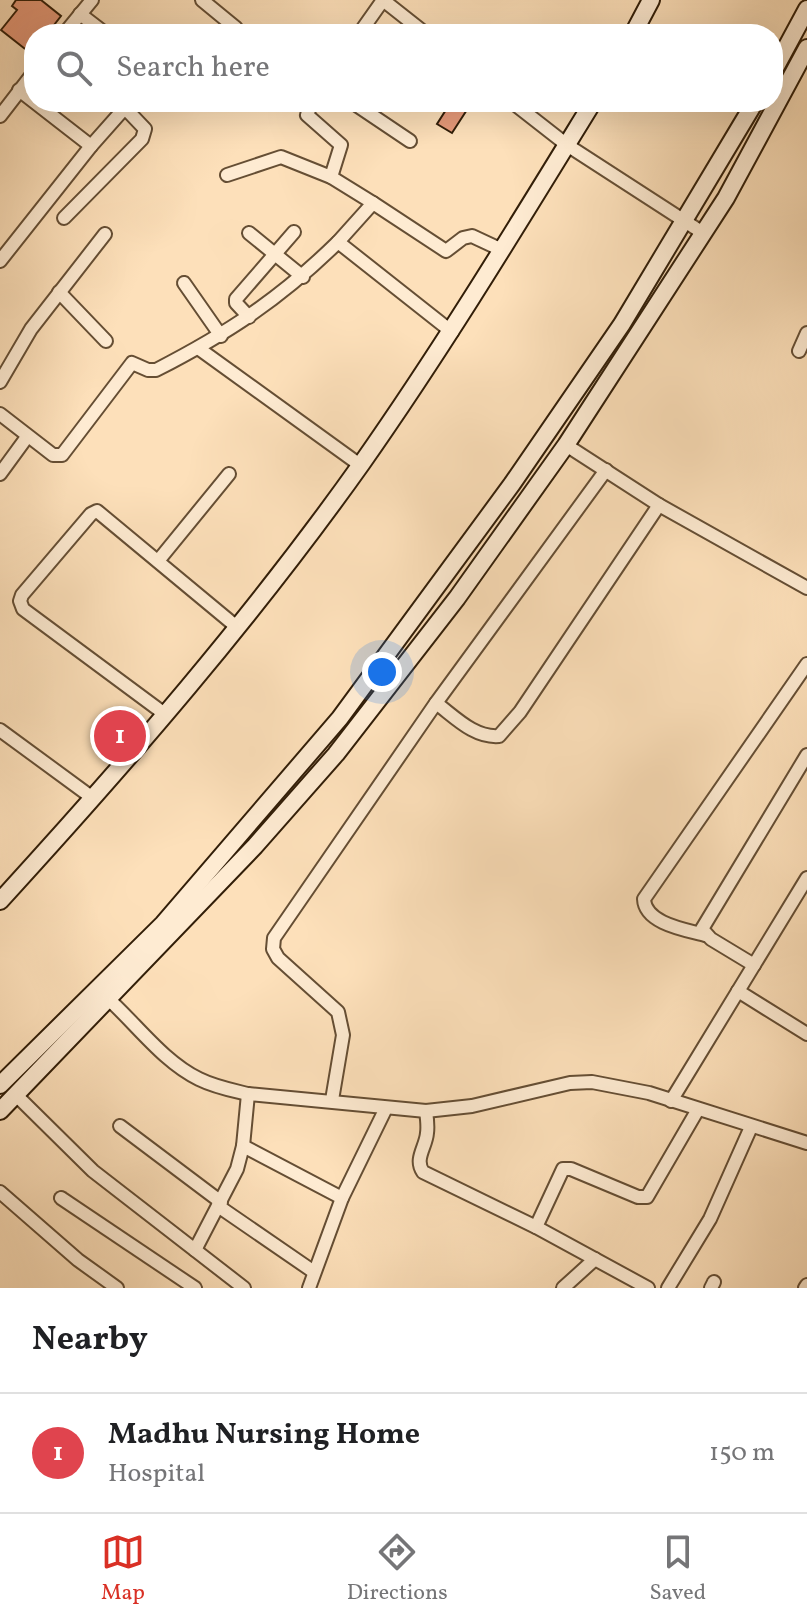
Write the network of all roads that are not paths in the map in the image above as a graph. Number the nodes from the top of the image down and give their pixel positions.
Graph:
1 (92, 0) edge
2 (202, 0) edge
3 (651, 0) edge
4 (807, 9) edge
5 (80, 14) junction
6 (72, 24) edge
7 (93, 24) edge
8 (231, 24) edge
9 (366, 24) edge
10 (413, 24) edge
11 (638, 24) edge
12 (807, 48) edge
13 (783, 53) edge
14 (24, 84) edge
15 (19, 90) junction
16 (783, 92) edge
17 (24, 94) edge
18 (47, 112) edge
19 (122, 112) edge
20 (133, 112) edge
21 (308, 112) edge
22 (367, 112) edge
23 (525, 112) edge
24 (587, 112) edge
25 (749, 112) edge
26 (772, 112) edge
27 (0, 116) edge
28 (410, 141) dead end
29 (567, 145) junction
30 (91, 146) junction
31 (227, 175) dead end
32 (331, 177) junction
33 (373, 203) junction
34 (64, 218) dead end
35 (684, 219) junction
36 (294, 232) dead end
37 (249, 233) dead end
38 (703, 233) junction
39 (105, 234) dead end
40 (338, 242) junction
41 (502, 250) junction
42 (275, 254) junction
43 (0, 261) edge
44 (303, 277) junction
45 (184, 283) dead end
46 (59, 292) junction
47 (249, 317) junction
48 (452, 332) junction
49 (807, 333) edge
50 (221, 336) junction
51 (106, 341) dead end
52 (198, 348) junction
53 (799, 351) dead end
54 (0, 382) edge
55 (0, 414) edge
56 (27, 437) junction
57 (566, 445) junction
58 (360, 465) junction
59 (606, 470) junction
60 (0, 474) edge
61 (229, 474) dead end
62 (659, 505) junction
63 (158, 561) junction
64 (807, 588) edge
65 (238, 628) junction
66 (807, 664) edge
67 (436, 703) junction
68 (166, 715) junction
69 (0, 730) edge
70 (807, 755) edge
71 (94, 799) junction
72 (807, 878) edge
73 (0, 901) edge
74 (705, 935) junction
75 (754, 965) junction
76 (738, 991) junction
77 (103, 995) junction
78 (807, 1034) edge
79 (0, 1085) edge
80 (248, 1094) junction
81 (16, 1095) junction
82 (332, 1100) junction
83 (671, 1101) junction
84 (386, 1108) junction
85 (0, 1111) edge
86 (426, 1111) junction
87 (697, 1111) junction
88 (120, 1126) dead end
89 (751, 1127) junction
90 (807, 1143) edge
91 (243, 1146) junction
92 (0, 1192) edge
93 (61, 1198) dead end
94 (342, 1198) junction
95 (219, 1204) junction
96 (536, 1227) junction
97 (195, 1250) junction
98 (595, 1259) junction
99 (314, 1272) junction
100 (117, 1288) edge
101 (195, 1288) edge
102 (244, 1288) edge
103 (309, 1288) edge
104 (563, 1288) edge
105 (648, 1288) edge
106 (668, 1288) edge

1 - 5 street
2 - 8 street
3 - 11 main road
4 - 13 main road
5 - 6 street
5 - 7 street
9 - 10 street
12 - 16 main road
14 - 15 street
15 - 17 street
15 - 27 street
18 - 30 street
19 - 30 street
20 - 34 street
21 - 32 street
22 - 28 street
23 - 29 street
24 - 29 main road
25 - 35 main road
26 - 38 main road
29 - 35 street
29 - 41 main road
30 - 43 street
31 - 32 street
32 - 33 street
33 - 40 street
33 - 41 street
35 - 38 street
35 - 77 main road
36 - 42 street
37 - 42 street
38 - 57 main road
39 - 46 street
40 - 44 street
40 - 48 street
41 - 48 main road
42 - 44 street
42 - 47 street
44 - 47 street
45 - 50 street
46 - 51 street
46 - 54 street
47 - 50 street
48 - 58 main road
49 - 53 street
50 - 52 street
52 - 56 street
52 - 58 street
55 - 56 street
56 - 60 street
57 - 59 street
57 - 77 main road
58 - 65 main road
59 - 62 street
59 - 67 street
61 - 63 street
62 - 64 street
62 - 67 street
63 - 65 street
63 - 68 street
65 - 68 main road
66 - 74 street
67 - 82 street
68 - 71 main road
69 - 71 street
70 - 74 street
71 - 73 main road
72 - 75 street
74 - 75 street
75 - 76 street
76 - 78 street
76 - 83 street
77 - 79 main road
77 - 80 street
77 - 81 main road
80 - 82 street
80 - 91 street
81 - 85 main road
81 - 97 street
82 - 84 street
83 - 86 street
83 - 87 street
84 - 86 street
84 - 94 street
86 - 96 street
87 - 89 street
87 - 96 street
88 - 95 street
89 - 90 street
89 - 106 street
91 - 94 street
91 - 95 street
92 - 100 street
93 - 101 street
94 - 99 street
95 - 97 street
95 - 99 street
96 - 98 street
97 - 102 street
98 - 104 street
98 - 105 street
99 - 103 street

